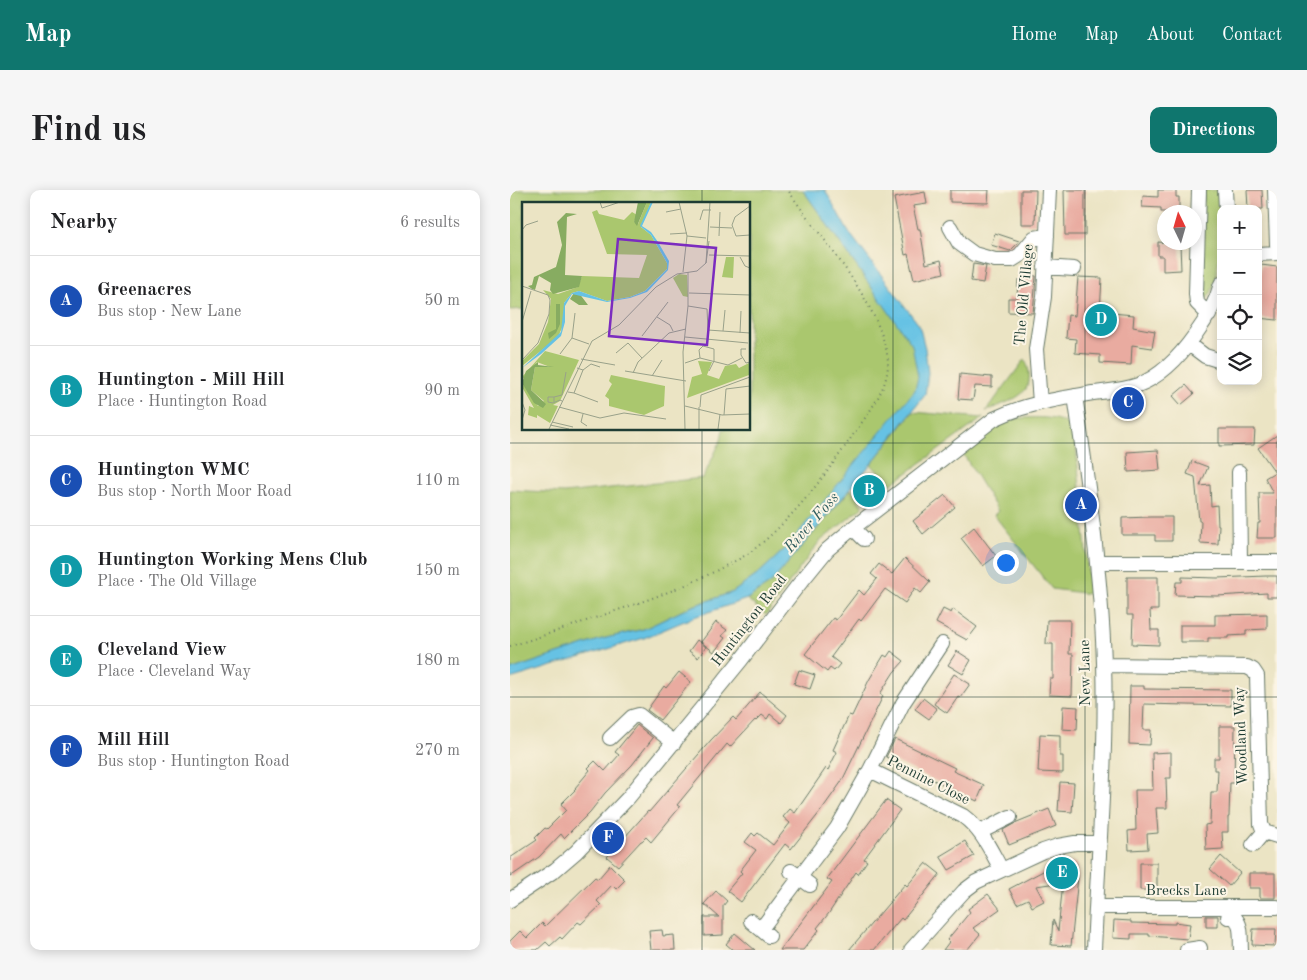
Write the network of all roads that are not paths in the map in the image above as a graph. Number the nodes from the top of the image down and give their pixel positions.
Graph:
1 (1050, 190) edge
2 (1199, 190) edge
3 (1225, 190) edge
4 (1275, 190) edge
5 (1226, 205) edge
6 (950, 227) dead end
7 (1047, 236) junction
8 (1277, 245) edge
9 (1262, 254) edge
10 (1277, 254) edge
11 (1045, 267) junction
12 (1074, 270) dead end
13 (1217, 294) edge
14 (1209, 315) junction
15 (1189, 344) junction
16 (1217, 360) edge
17 (1075, 396) junction
18 (1040, 402) junction
19 (1239, 472) dead end
20 (852, 528) junction
21 (864, 539) dead end
22 (1097, 562) junction
23 (1240, 562) junction
24 (1277, 562) edge
25 (942, 644) dead end
26 (1104, 665) junction
27 (610, 738) dead end
28 (674, 742) junction
29 (870, 770) junction
30 (1010, 817) dead end
31 (980, 832) junction
32 (1271, 834) edge
33 (1099, 842) junction
34 (1253, 844) dead end
35 (1001, 869) junction
36 (510, 900) edge
37 (1096, 908) junction
38 (1277, 908) edge
39 (1228, 917) dead end
40 (761, 929) dead end
41 (911, 950) edge
42 (1094, 950) edge
43 (1241, 950) edge

1 - 7 street, The Old Village
2 - 14 street
3 - 5 street
4 - 8 street
6 - 7 street
7 - 11 street, The Old Village
9 - 10 street
11 - 12 street
11 - 18 street, The Old Village
13 - 14 street, Huntington Road
14 - 15 street, Huntington Road
15 - 16 street
15 - 17 street, Huntington Road
17 - 18 street, Huntington Road
17 - 22 street, New Lane
18 - 20 street, Huntington Road
19 - 23 street
20 - 21 street
20 - 28 street, Huntington Road
22 - 23 street
22 - 26 street, New Lane
23 - 24 street
25 - 29 street, Pennine Close
26 - 32 street, Woodland Way
26 - 33 street, New Lane
27 - 28 street
28 - 36 street, Huntington Road
29 - 31 street, Pennine Close
29 - 40 street
30 - 31 street
31 - 35 street, Pennine Close
32 - 34 street, Woodland Way
33 - 35 street
33 - 37 street, New Lane
35 - 41 street
37 - 38 street, Brecks Lane
37 - 42 street, New Lane
39 - 43 street

